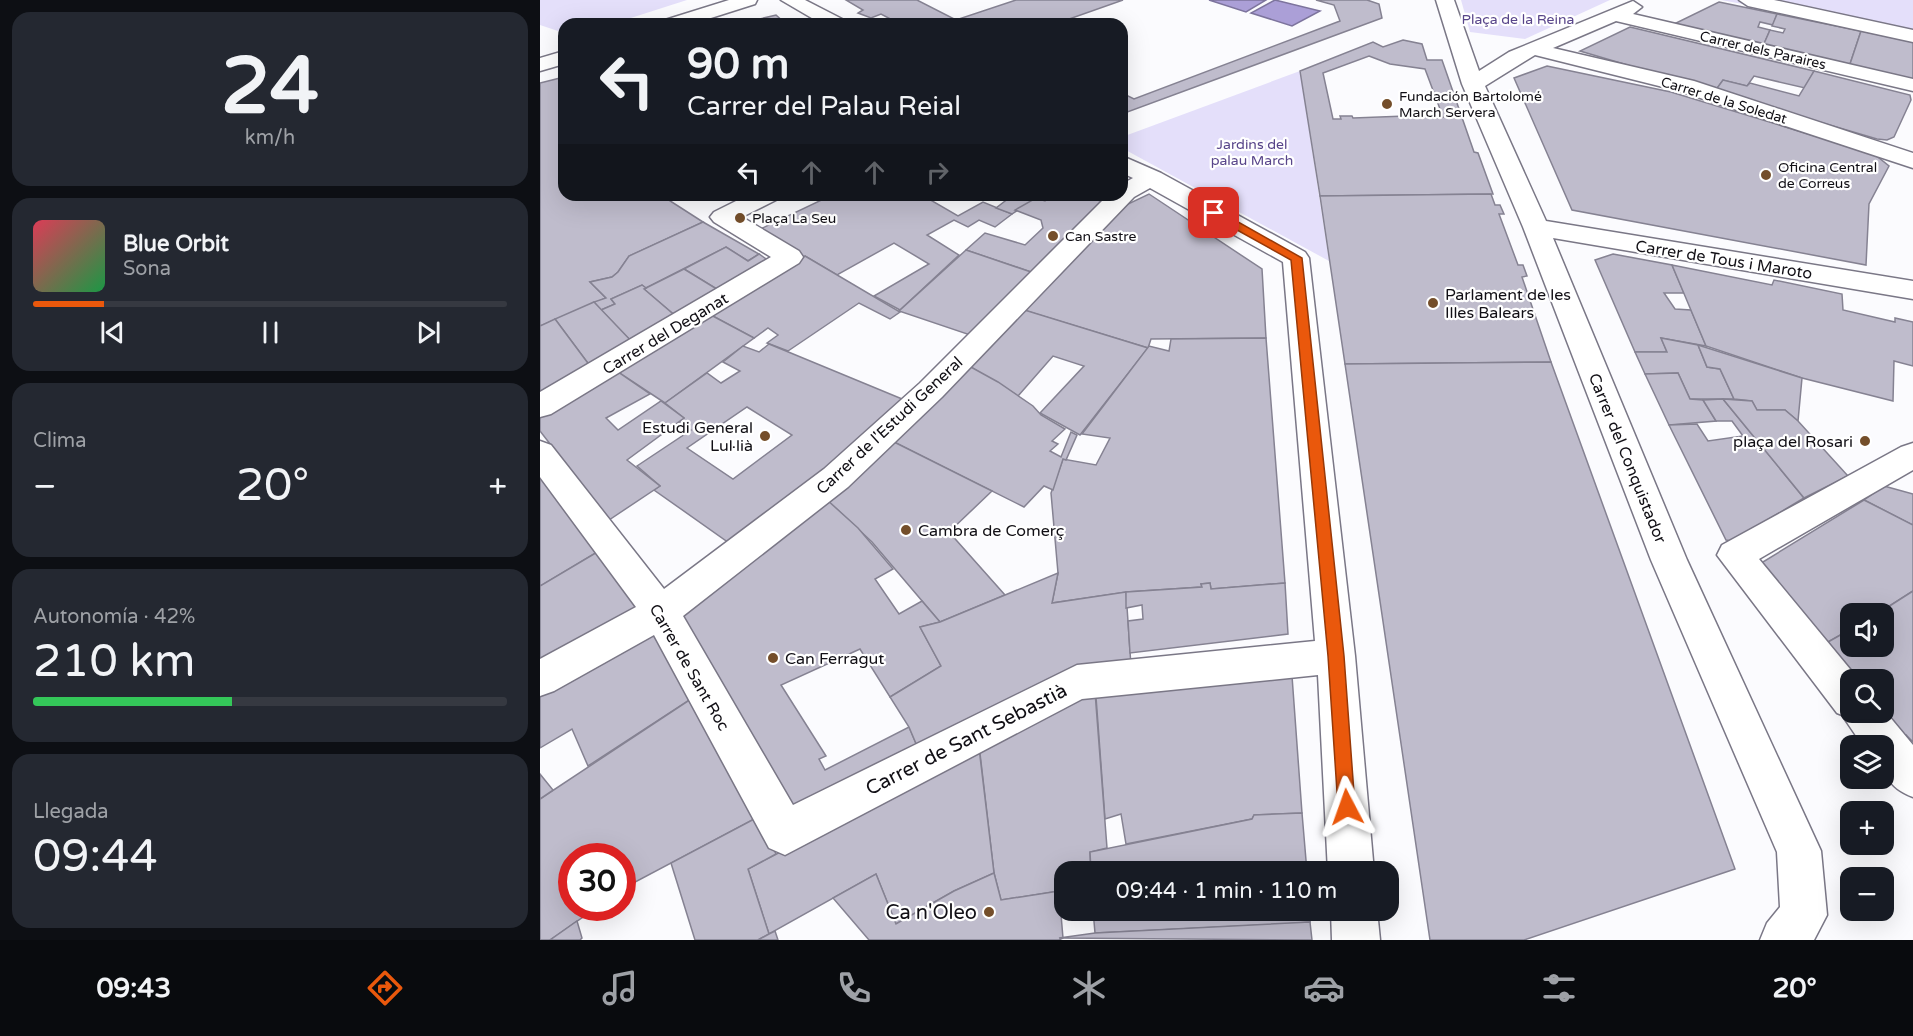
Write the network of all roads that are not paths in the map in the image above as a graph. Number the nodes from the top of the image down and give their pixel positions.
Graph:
1 (748, 0) edge
2 (790, 0) edge
3 (1445, 0) edge
4 (1650, 0) edge
5 (1748, 0) edge
6 (1614, 15) junction
7 (691, 18) edge
8 (825, 18) edge
9 (1457, 36) junction
10 (1913, 36) edge
11 (1477, 43) dead end
12 (1497, 50) dead end
13 (1525, 53) junction
14 (558, 59) edge
15 (540, 64) edge
16 (1473, 84) junction
17 (1913, 85) edge
18 (1913, 161) edge
19 (1128, 166) edge
20 (1152, 178) junction
21 (1128, 190) edge
22 (755, 201) edge
23 (1116, 201) edge
24 (1536, 227) junction
25 (1913, 290) edge
26 (540, 406) edge
27 (540, 453) edge
28 (1913, 455) edge
29 (661, 612) junction
30 (1336, 656) junction
31 (540, 680) edge
32 (1840, 686) edge
33 (1870, 723) edge
34 (1913, 777) edge
35 (784, 832) joint
36 (1350, 861) edge
37 (1355, 921) edge
38 (1794, 927) edge
39 (1356, 940) edge

1 - 7 street
2 - 8 street
3 - 9 street, Carrer del Conquistador
4 - 6 street
5 - 10 street
6 - 13 street
6 - 17 street, Carrer dels Paraires
9 - 11 street
9 - 16 street, Carrer del Conquistador
12 - 13 street, Carrer de la Soledat
13 - 16 street
13 - 18 street, Carrer de la Soledat
14 - 15 street
16 - 24 street, Carrer del Conquistador
19 - 20 street
20 - 21 street, Carrer de l'Estudi General
20 - 30 street
22 - 26 street, Carrer del Deganat
23 - 29 street, Carrer de l'Estudi General
24 - 25 street, Carrer de Tous i Maroto
24 - 38 street, Carrer del Conquistador
27 - 29 street, Carrer de Sant Roc
28 - 32 street
29 - 31 street, Carrer de l'Estudi General
29 - 35 street, Carrer de Sant Roc
30 - 35 street, Carrer de Sant Sebastià
30 - 36 street
33 - 34 street
37 - 39 street

